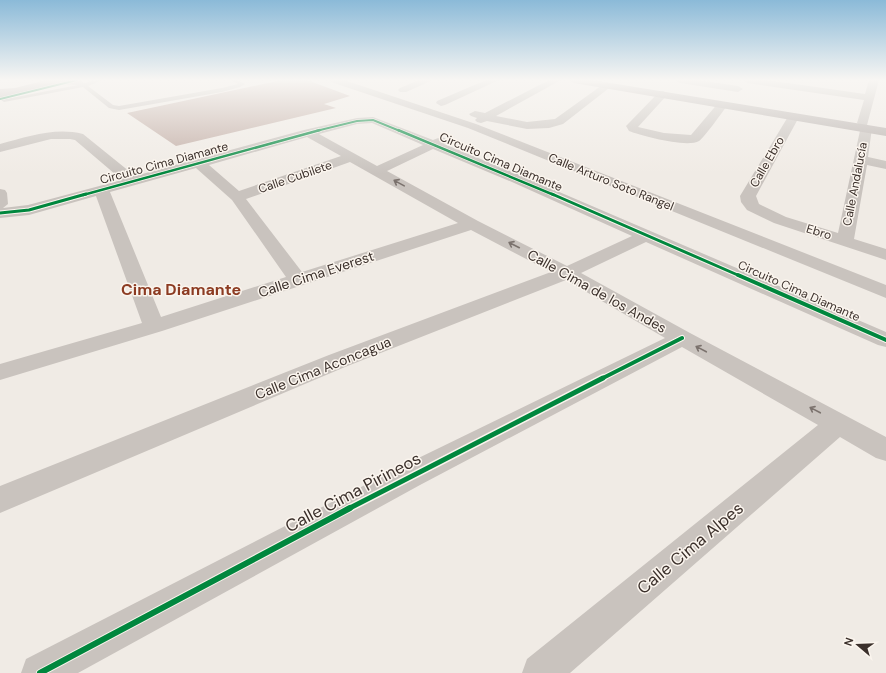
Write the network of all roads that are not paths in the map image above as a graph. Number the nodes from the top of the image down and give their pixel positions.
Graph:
1 (428, 111) edge
2 (468, 111) edge
3 (497, 111) edge
4 (574, 111) edge
5 (646, 111) edge
6 (718, 111) edge
7 (766, 111) edge
8 (777, 111) edge
9 (868, 111) edge
10 (486, 117) junction
11 (793, 117) junction
12 (824, 119) junction
13 (472, 126) junction
14 (864, 126) junction
15 (886, 126) edge
16 (886, 132) edge
17 (308, 133) junction
18 (454, 133) dead end
19 (434, 145) junction
20 (0, 148) edge
21 (352, 157) junction
22 (861, 160) junction
23 (200, 164) junction
24 (886, 165) edge
25 (377, 171) junction
26 (133, 182) junction
27 (102, 191) junction
28 (0, 193) edge
29 (237, 197) junction
30 (0, 204) edge
31 (753, 207) joint
32 (0, 213) edge
33 (472, 224) junction
34 (647, 235) junction
35 (845, 240) junction
36 (886, 255) edge
37 (567, 273) junction
38 (298, 280) junction
39 (886, 292) edge
40 (154, 326) junction
41 (682, 338) junction
42 (886, 340) edge
43 (0, 372) edge
44 (839, 423) junction
45 (886, 450) edge
46 (0, 500) edge
47 (40, 673) edge
48 (541, 673) edge

1 - 13 street, Calle Arturo Soto Rangel
2 - 10 street
3 - 10 street
4 - 10 street
5 - 6 street
7 - 11 main road
8 - 12 main road
9 - 14 street, Calle Andalucía
10 - 13 street
11 - 12 main road
11 - 31 street, Calle Ebro
12 - 14 main road
13 - 39 street, Calle Arturo Soto Rangel
14 - 15 main road
14 - 16 main road
14 - 22 street, Calle Andalucía
17 - 19 street, Circuito Cima Diamante
17 - 21 street, Calle Cima de los Andes
17 - 23 street, Circuito Cima Diamante
18 - 19 street
19 - 25 street
19 - 34 street, Circuito Cima Diamante
20 - 26 street
21 - 25 street, Calle Cima de los Andes
21 - 29 street, Calle Cubilete
22 - 24 street
22 - 35 street, Calle Andalucía
23 - 26 street, Circuito Cima Diamante
23 - 29 street
33 -> 25 street, Calle Cima de los Andes
26 - 27 street, Circuito Cima Diamante
27 - 32 street, Circuito Cima Diamante
27 - 40 street
28 - 30 street
29 - 38 street
31 - 35 street, Ebro
37 -> 33 street, Calle Cima de los Andes
33 - 38 street, Calle Cima Everest
34 - 37 street, Calle Cima Aconcagua
34 - 42 street, Circuito Cima Diamante
35 - 36 street, Ebro
37 - 41 street, Calle Cima de los Andes
37 - 46 street, Calle Cima Aconcagua
38 - 40 street, Calle Cima Everest
40 - 43 street, Calle Cima Everest
44 -> 41 street, Calle Cima de los Andes
41 - 47 street, Calle Cima Pirineos
44 - 45 street, Calle Cima de los Andes
44 - 48 street, Calle Cima Alpes

